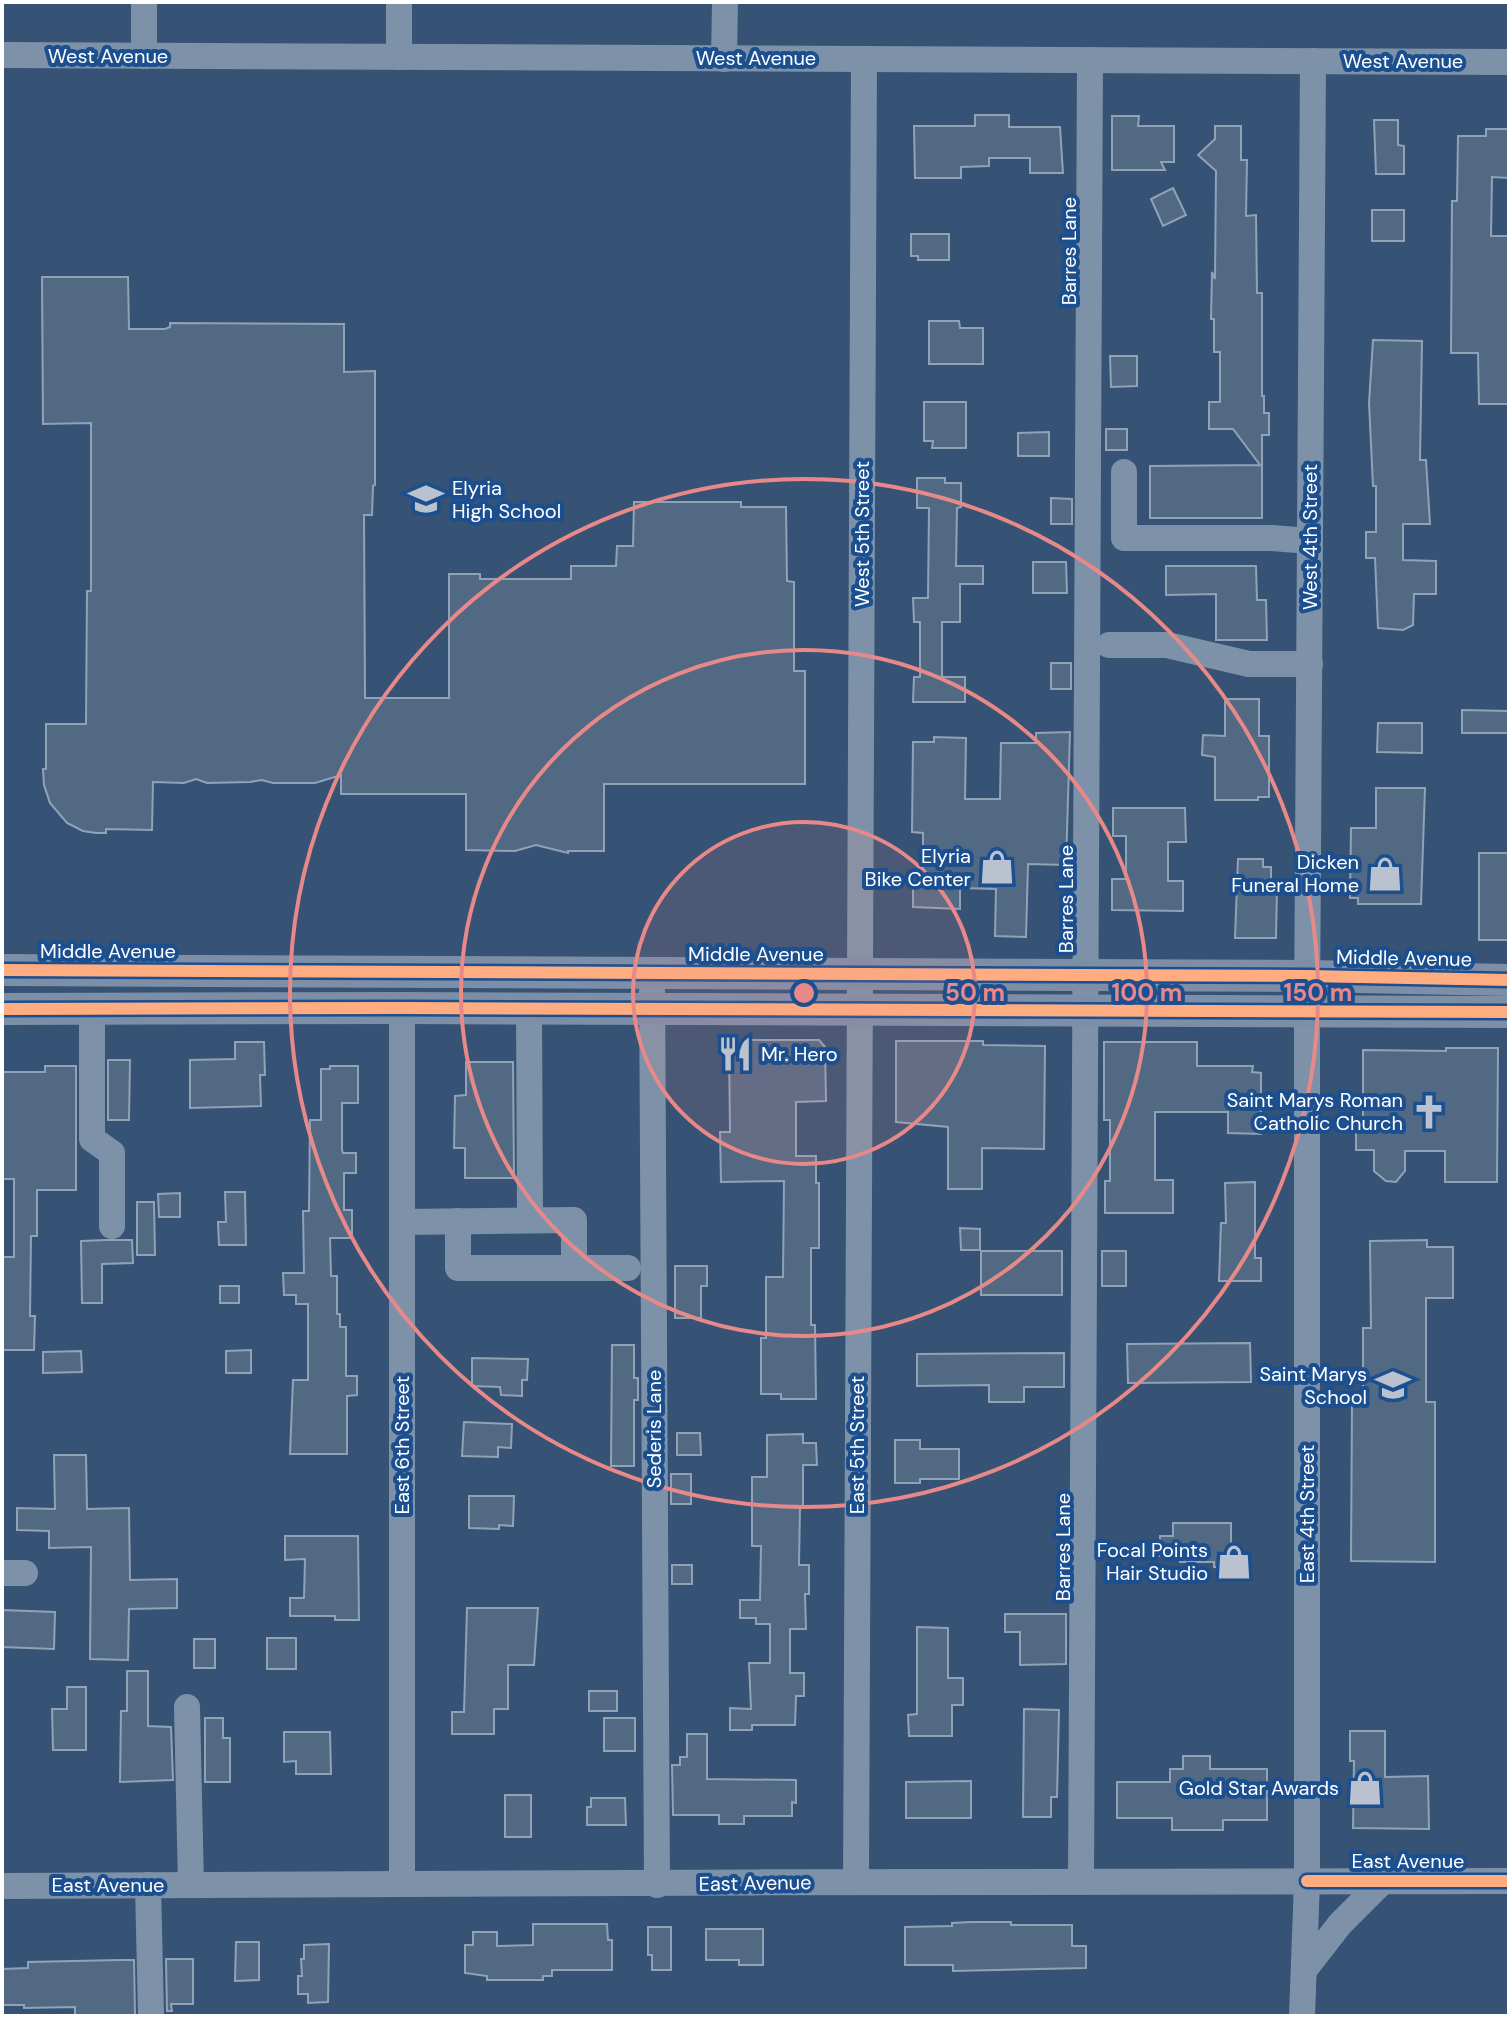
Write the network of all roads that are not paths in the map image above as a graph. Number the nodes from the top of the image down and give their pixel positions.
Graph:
1 (144, 2) edge
2 (399, 2) edge
3 (725, 2) edge
4 (2, 55) edge
5 (144, 56) junction
6 (399, 57) junction
7 (724, 59) junction
8 (864, 59) junction
9 (1090, 60) junction
10 (1313, 61) junction
11 (1509, 62) edge
12 (1124, 472) dead end
13 (1310, 541) junction
14 (1109, 645) dead end
15 (1310, 664) junction
16 (2, 970) edge
17 (652, 973) junction
18 (860, 974) junction
19 (1085, 975) junction
20 (1308, 976) junction
21 (1509, 980) edge
22 (402, 1008) junction
23 (529, 1008) junction
24 (2, 1009) edge
25 (652, 1009) junction
26 (860, 1009) junction
27 (92, 1010) junction
28 (1085, 1011) junction
29 (1509, 1012) edge
30 (1307, 1013) junction
31 (530, 1220) junction
32 (458, 1221) junction
33 (402, 1222) junction
34 (112, 1226) dead end
35 (574, 1268) junction
36 (628, 1268) dead end
37 (187, 1707) dead end
38 (1307, 1881) junction
39 (1383, 1881) junction
40 (1509, 1881) edge
41 (856, 1882) junction
42 (1081, 1882) junction
43 (402, 1883) junction
44 (148, 1885) junction
45 (191, 1885) junction
46 (657, 1885) junction
47 (2, 1886) edge
48 (1305, 1974) junction
49 (151, 2016) edge
50 (1302, 2016) edge

1 - 5 street
2 - 6 street
3 - 7 street
4 - 5 street, West Avenue
5 - 6 street, West Avenue
6 - 7 street, West Avenue
7 - 8 street, West Avenue
8 - 9 street, West Avenue
8 - 18 street, West 5th Street
9 - 10 street, West Avenue
9 - 19 street, Barres Lane
10 - 11 street, West Avenue
10 - 13 street, West 4th Street
12 - 13 street
13 - 15 street, West 4th Street
14 - 15 street
15 - 20 street, West 4th Street
16 - 17 main road, Middle Avenue
17 - 18 main road, Middle Avenue
17 - 25 street, Sederis Lane
18 - 19 main road, Middle Avenue
18 - 26 street, West 5th Street
19 - 20 main road, Middle Avenue
19 - 28 street, Barres Lane
20 - 21 main road, Middle Avenue
20 - 30 street, West 4th Street
22 - 23 main road
22 - 27 main road
22 - 33 street, East 6th Street
23 - 25 main road
23 - 31 street
24 - 27 main road
25 - 26 main road
25 - 46 street, Sederis Lane
26 - 28 main road
26 - 41 street, East 5th Street
27 - 34 street
28 - 30 main road
28 - 42 street, Barres Lane
29 - 30 main road
30 - 38 street, East 4th Street
31 - 32 street
31 - 35 street
32 - 33 street
32 - 35 street
33 - 43 street, East 6th Street
35 - 36 street
37 - 45 street
38 - 39 street, East Avenue
38 - 42 street, East Avenue
38 - 48 street, East 4th Street
39 - 40 street, East Avenue
39 - 48 street
41 - 42 street, East Avenue
41 - 46 street, East Avenue
43 - 45 street, East Avenue
43 - 46 street, East Avenue
44 - 45 street, East Avenue
44 - 47 street, East Avenue
44 - 49 street
48 - 50 street, East 4th Street

